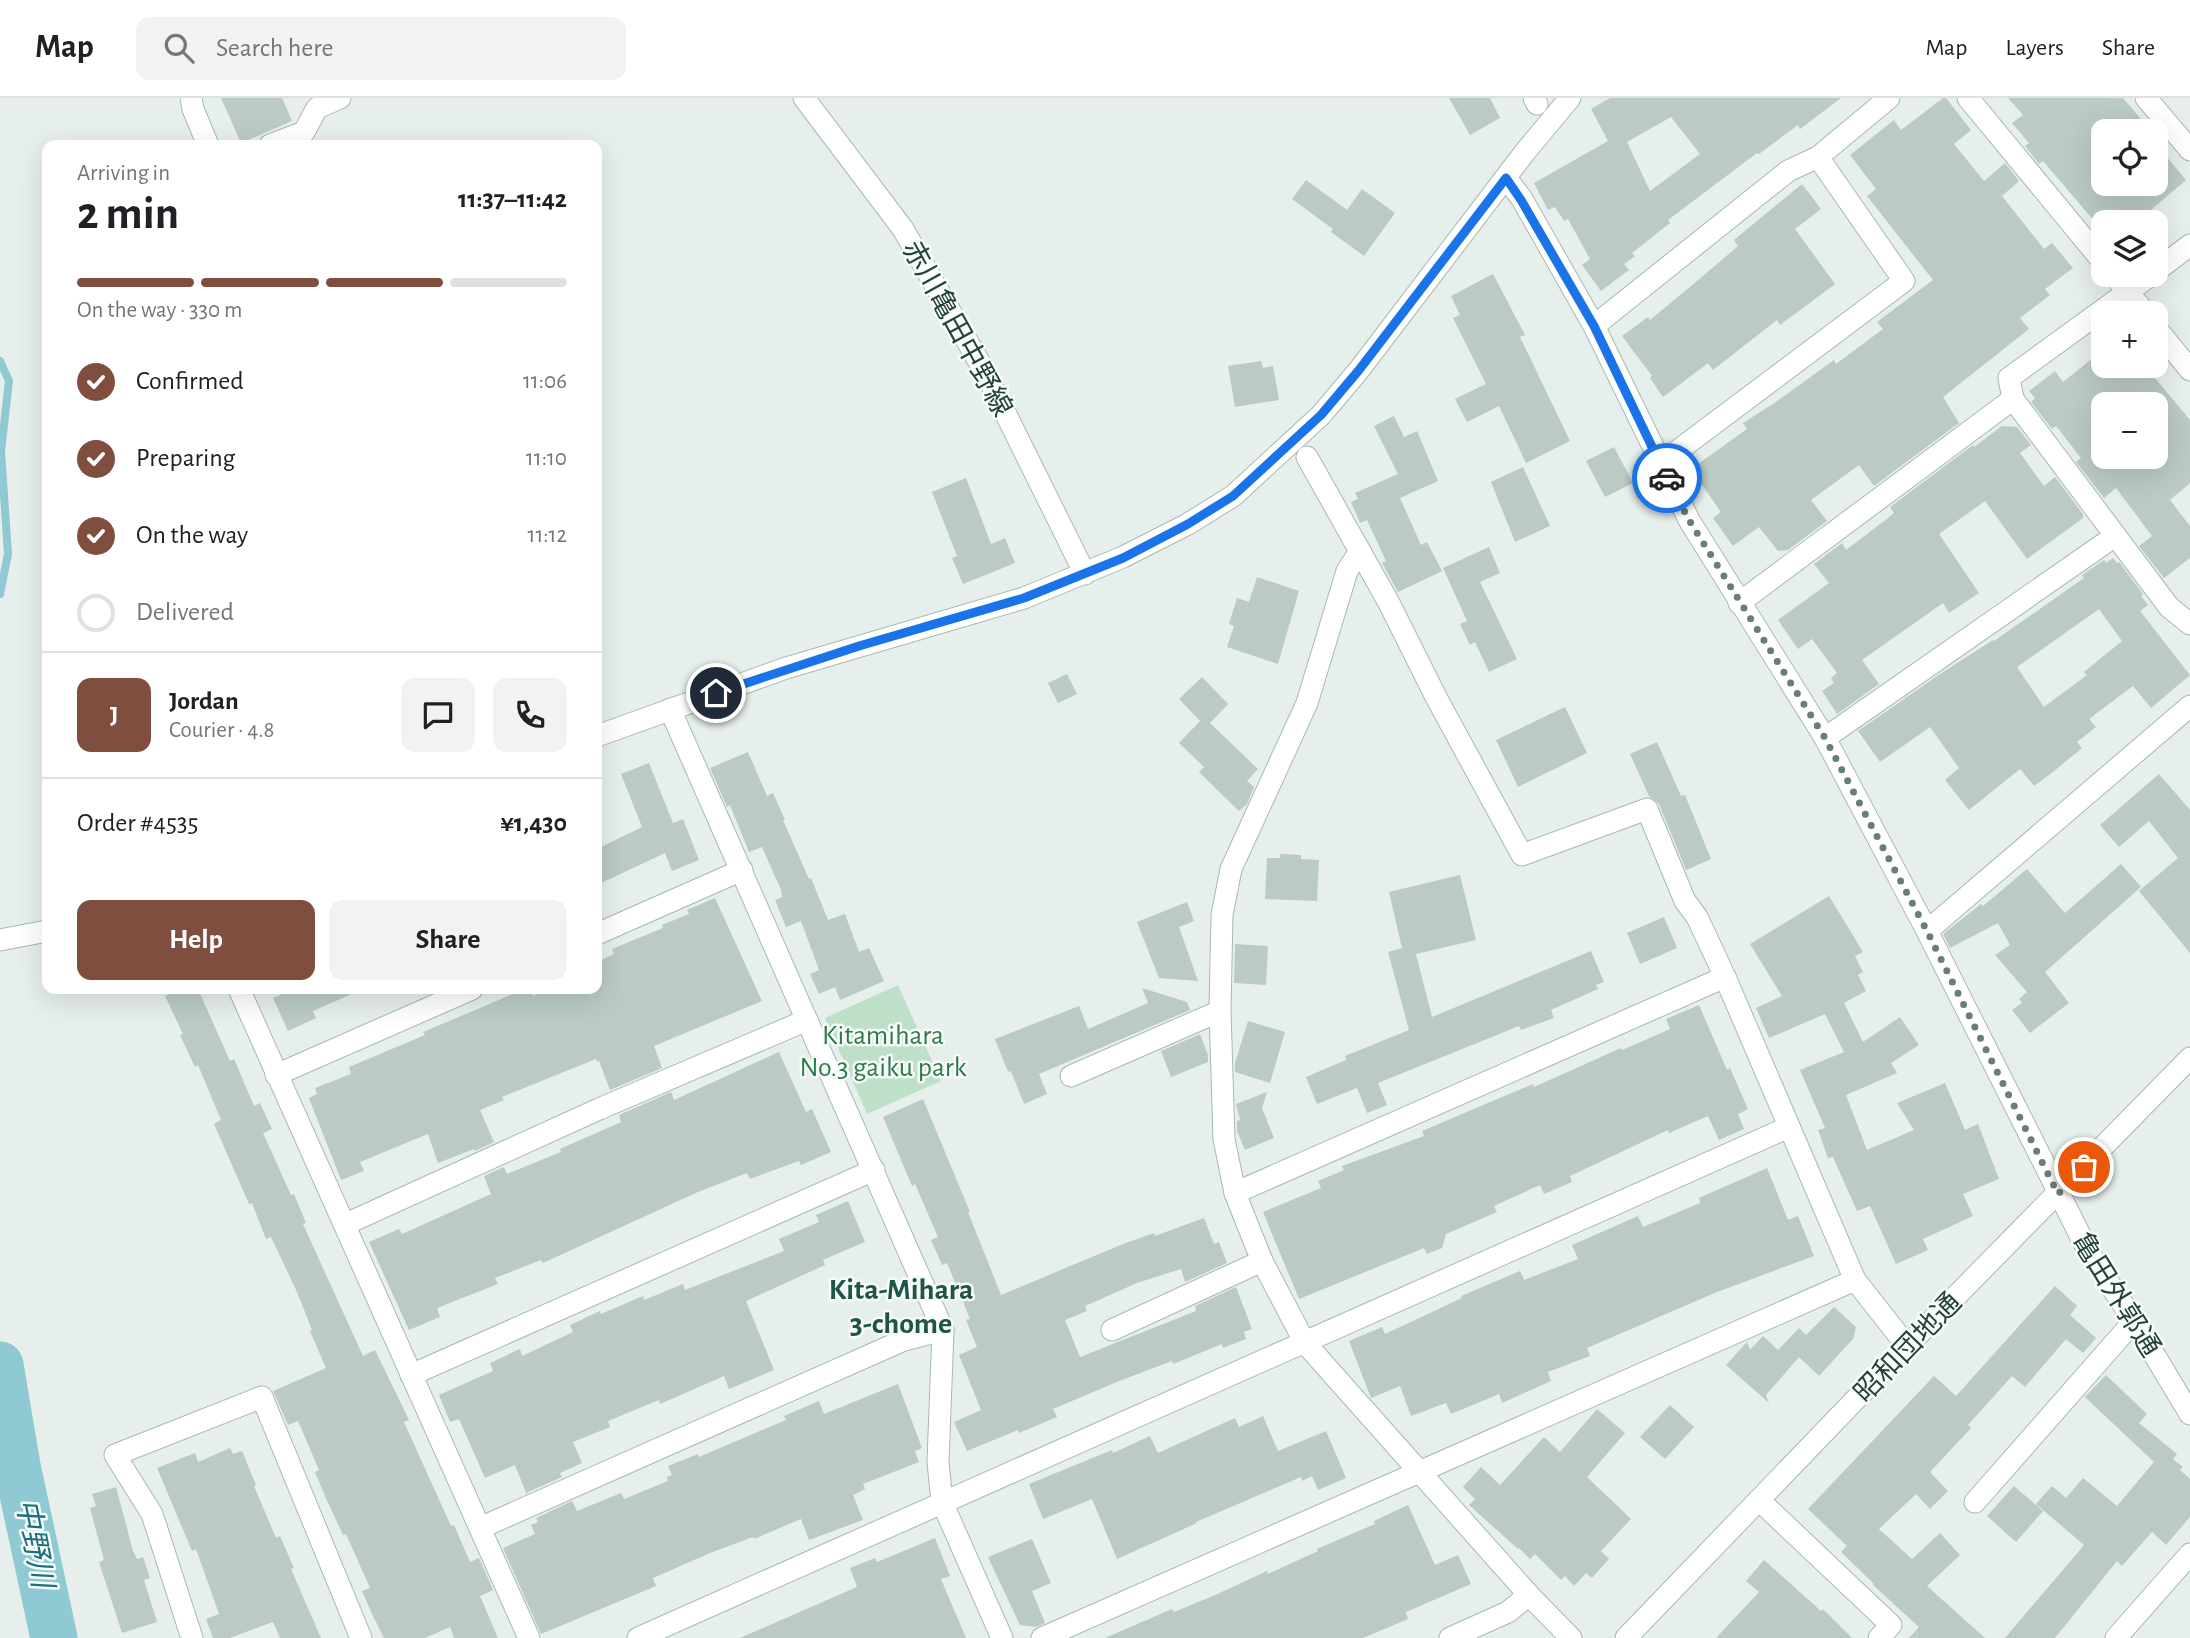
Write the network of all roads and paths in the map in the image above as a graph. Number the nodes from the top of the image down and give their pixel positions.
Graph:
1 (191, 98) edge
2 (340, 98) edge
3 (804, 98) edge
4 (1570, 98) edge
5 (1968, 98) edge
6 (2146, 98) edge
7 (1883, 100) edge
8 (206, 140) edge
9 (283, 140) edge
10 (2190, 150) edge
11 (1818, 157) junction
12 (1506, 178) junction
13 (2190, 245) edge
14 (2091, 246) edge
15 (2168, 262) edge
16 (2123, 287) edge
17 (2136, 287) edge
18 (2128, 293) junction
19 (2135, 301) edge
20 (1594, 326) junction
21 (2168, 343) edge
22 (2190, 370) edge
23 (2013, 399) junction
24 (1307, 457) dead end
25 (1660, 464) junction
26 (2115, 536) junction
27 (1360, 551) junction
28 (1085, 574) junction
29 (1739, 603) junction
30 (2190, 624) edge
31 (2190, 705) edge
32 (670, 709) junction
33 (602, 734) edge
34 (1825, 738) junction
35 (742, 870) junction
36 (1927, 931) junction
37 (42, 932) edge
38 (602, 932) edge
39 (0, 940) edge
40 (1725, 977) junction
41 (241, 994) edge
42 (461, 994) edge
43 (1220, 1011) junction
44 (807, 1020) junction
45 (2190, 1058) edge
46 (276, 1075) junction
47 (1071, 1076) dead end
48 (1789, 1127) junction
49 (874, 1170) junction
50 (1235, 1193) junction
51 (2058, 1194) junction
52 (346, 1224) junction
53 (1262, 1261) junction
54 (1855, 1280) junction
55 (2134, 1321) junction
56 (943, 1330) junction
57 (1112, 1330) dead end
58 (1305, 1343) junction
59 (1907, 1346) junction
60 (411, 1375) junction
61 (2190, 1413) edge
62 (1419, 1471) junction
63 (1759, 1500) junction
64 (942, 1502) junction
65 (1975, 1502) dead end
66 (481, 1528) junction
67 (2190, 1554) edge
68 (1529, 1595) junction
69 (191, 1638) edge
70 (361, 1638) edge
71 (529, 1638) edge
72 (638, 1638) edge
73 (1002, 1638) edge
74 (1042, 1638) edge
75 (1450, 1638) edge
76 (1571, 1638) edge
77 (1626, 1638) edge
78 (1879, 1638) edge
79 (2116, 1638) edge

1 - 8 street
2 - 9 street
3 - 28 street, 赤川亀田中野線
4 - 12 street
5 - 14 street
6 - 10 street
7 - 11 street
11 - 20 street
11 - 25 street
12 - 20 street, 亀田外郭通
12 - 28 street
13 - 15 street
16 - 18 street
17 - 18 street
18 - 19 street
18 - 23 street
20 - 25 street, 亀田外郭通
21 - 22 street
23 - 26 street
23 - 29 street
24 - 27 street
25 - 29 street, 亀田外郭通
26 - 30 street
26 - 34 street
27 - 40 street
27 - 43 street
28 - 32 street
29 - 34 street, 亀田外郭通
31 - 36 street
32 - 33 street
32 - 35 street
34 - 36 street, 亀田外郭通
35 - 38 street
35 - 44 street
36 - 51 street, 亀田外郭通
37 - 39 street
40 - 48 street
40 - 50 street
41 - 46 street
42 - 46 street
43 - 47 street
43 - 50 street
44 - 49 street
44 - 52 street
45 - 51 street, 昭和団地通
46 - 52 street
48 - 54 street
48 - 58 street
49 - 56 street
49 - 60 street
50 - 53 street
51 - 55 street, 亀田外郭通
51 - 59 street, 昭和団地通
52 - 60 street
53 - 57 street
53 - 58 street
54 - 59 street
54 - 62 street
55 - 61 street, 亀田外郭通
55 - 65 street
56 - 64 street
56 - 66 street
58 - 62 street
58 - 64 street
59 - 63 street, 昭和団地通
60 - 66 street
62 - 68 street
62 - 74 street
63 - 77 street, 昭和団地通
63 - 78 street
64 - 72 street
64 - 73 street
66 - 71 street
67 - 79 street
68 - 75 street
68 - 76 street
69 - 70 street

